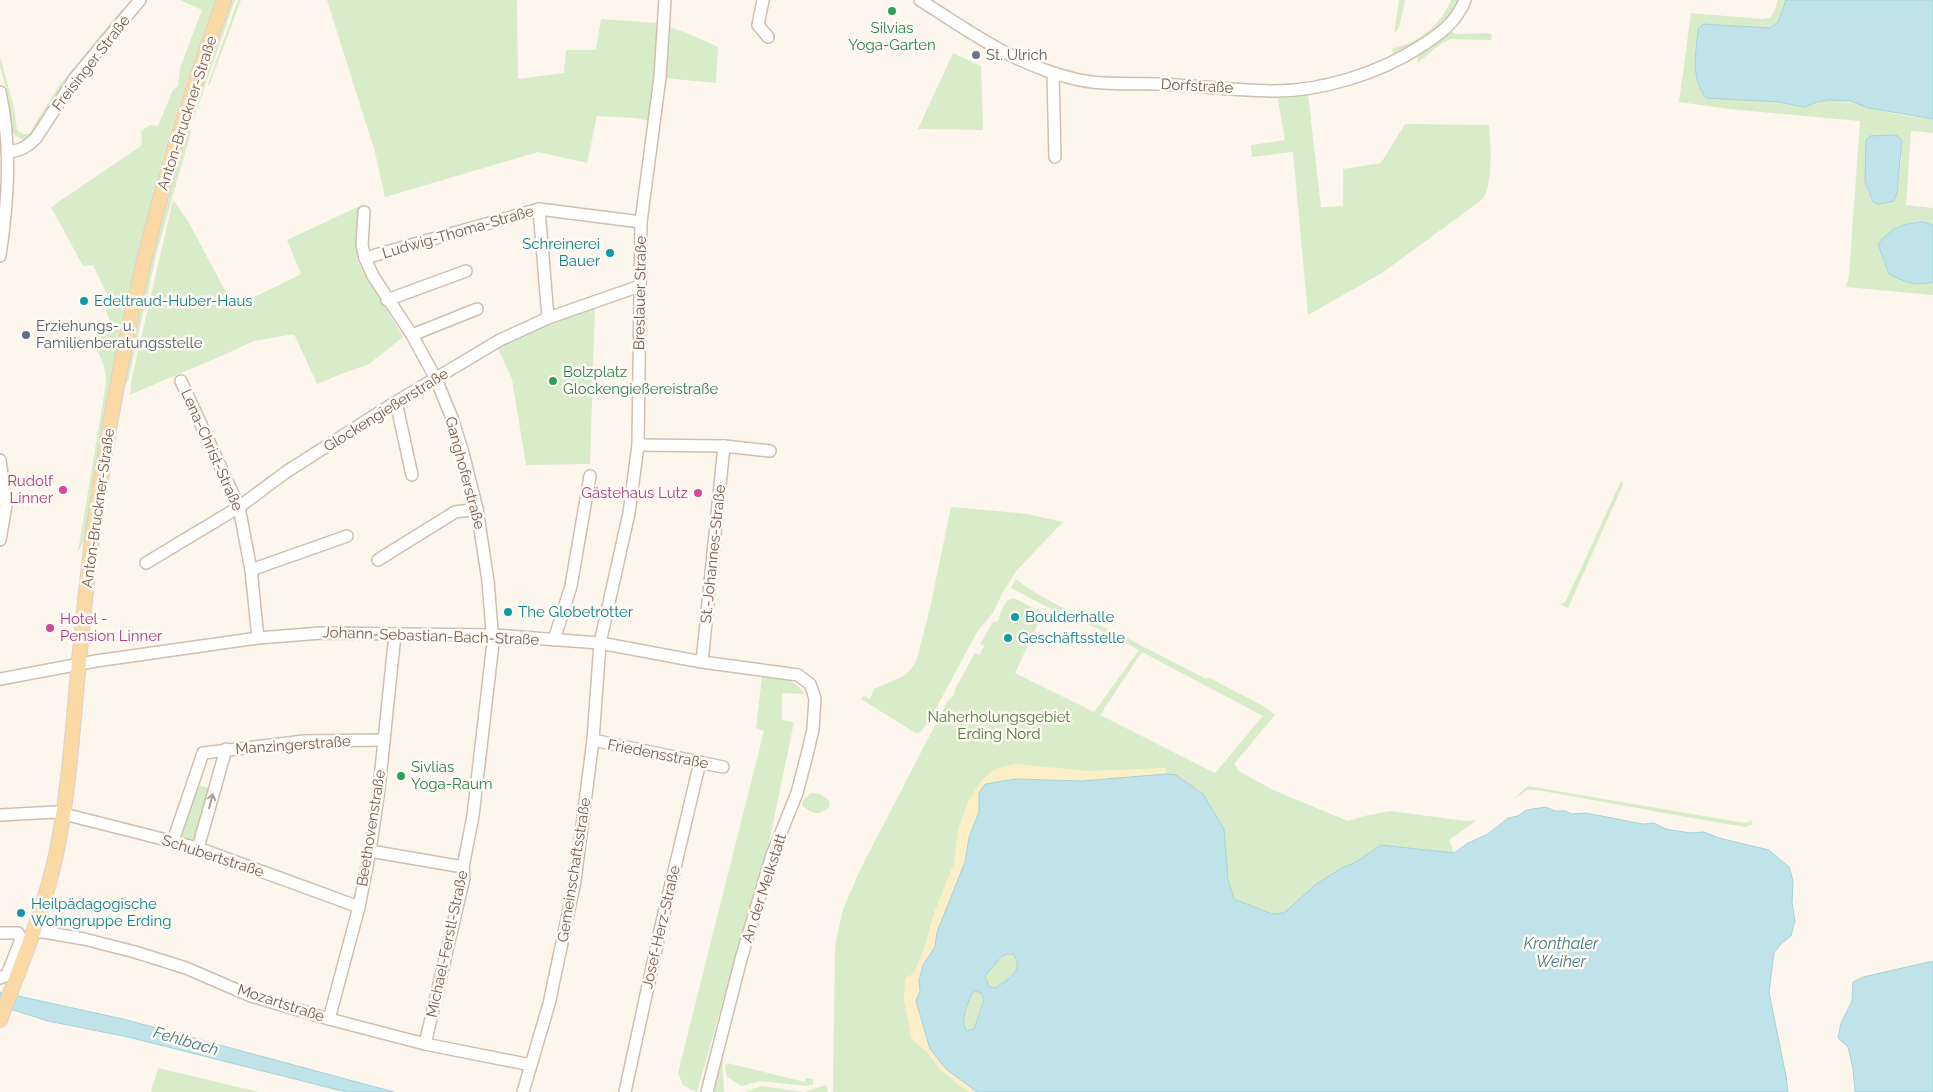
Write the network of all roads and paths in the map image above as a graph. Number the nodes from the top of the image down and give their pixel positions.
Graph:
1 (140, 0) edge
2 (224, 0) edge
3 (664, 0) edge
4 (763, 0) edge
5 (920, 0) edge
6 (1465, 0) edge
7 (768, 37) dead end
8 (1053, 73) junction
9 (0, 92) edge
10 (8, 152) junction
11 (1055, 157) dead end
12 (539, 209) junction
13 (364, 212) dead end
14 (641, 222) junction
15 (0, 256) edge
16 (365, 258) junction
17 (466, 271) dead end
18 (640, 286) junction
19 (387, 300) junction
20 (478, 309) dead end
21 (548, 318) junction
22 (412, 335) junction
23 (436, 379) junction
24 (181, 381) dead end
25 (396, 402) junction
26 (638, 445) junction
27 (724, 446) junction
28 (770, 450) dead end
29 (0, 460) edge
30 (412, 475) dead end
31 (590, 476) dead end
32 (239, 507) junction
33 (477, 509) junction
34 (347, 536) dead end
35 (0, 540) edge
36 (378, 560) dead end
37 (146, 563) dead end
38 (251, 570) junction
39 (395, 634) junction
40 (493, 635) junction
41 (258, 638) junction
42 (554, 640) junction
43 (600, 643) junction
44 (702, 662) junction
45 (78, 664) junction
46 (0, 679) edge
47 (810, 684) joint
48 (383, 740) junction
49 (593, 740) junction
50 (226, 749) junction
51 (700, 762) junction
52 (724, 767) dead end
53 (63, 814) junction
54 (0, 815) edge
55 (174, 841) junction
56 (198, 848) junction
57 (370, 851) junction
58 (463, 867) junction
59 (359, 907) junction
60 (33, 932) junction
61 (0, 933) edge
62 (7, 978) edge
63 (0, 1019) edge
64 (329, 1019) junction
65 (425, 1044) junction
66 (531, 1065) junction
67 (523, 1092) edge
68 (625, 1092) edge
69 (706, 1092) edge

1 - 10 street, Freisinger Straße
2 - 45 main road, Anton-Bruckner-Straße
3 - 14 street, Breslauer Straße
4 - 7 street
5 - 8 street, Dorfstraße
6 - 8 street, Dorfstraße
8 - 11 street
9 - 10 street
10 - 15 street
12 - 14 street, Ludwig-Thoma-Straße
12 - 16 street, Ludwig-Thoma-Straße
12 - 21 street
13 - 16 street, Ganghoferstraße
14 - 18 street, Breslauer Straße
16 - 19 street, Ganghoferstraße
17 - 19 street
18 - 21 street, Glockengießerstraße
18 - 26 street, Breslauer Straße
19 - 22 street, Ganghoferstraße
20 - 22 street
21 - 23 street, Glockengießerstraße
22 - 23 street, Ganghoferstraße
23 - 25 street, Glockengießerstraße
23 - 33 street, Ganghoferstraße
24 - 32 street, Lena-Christ-Straße
25 - 30 street
25 - 32 street, Glockengießerstraße
26 - 27 street
26 - 43 street, Breslauer Straße
27 - 28 street
27 - 44 street, St.-Johannes-Straße
29 - 35 street
31 - 42 street
32 - 37 street, Glockengießerstraße
32 - 38 street, Lena-Christ-Straße
33 - 36 street
33 - 40 street, Ganghoferstraße
34 - 38 street
38 - 41 street, Lena-Christ-Straße
39 - 40 street, Johann-Sebastian-Bach-Straße
39 - 41 street, Johann-Sebastian-Bach-Straße
39 - 48 street, Beethovenstraße
40 - 42 street, Johann-Sebastian-Bach-Straße
40 - 58 street, Michael-Ferstl-Straße
41 - 45 street, Johann-Sebastian-Bach-Straße
42 - 43 street, Johann-Sebastian-Bach-Straße
43 - 44 street, Johann-Sebastian-Bach-Straße
43 - 49 street, Gemeinschaftsstraße
44 - 47 street, Johann-Sebastian-Bach-Straße
45 - 46 street, Johann-Sebastian-Bach-Straße
45 - 53 main road, Anton-Bruckner-Straße
47 - 69 street, An der Melkstatt
48 - 50 street, Manzingerstraße
48 - 57 street, Beethovenstraße
49 - 51 street, Friedensstraße
49 - 66 street, Gemeinschaftsstraße
50 - 55 street, Manzingerstraße
56 -> 50 street
51 - 52 street, Friedensstraße
51 - 68 street, Josef-Herz-Straße
53 - 54 street, Schubertstraße
53 - 55 street, Schubertstraße
53 - 60 main road, Anton-Bruckner-Straße
55 - 56 street, Schubertstraße
56 - 59 street, Schubertstraße
57 - 58 street
57 - 59 street, Beethovenstraße
58 - 65 street, Michael-Ferstl-Straße
59 - 64 street, Beethovenstraße
60 - 62 main road, Anton-Bruckner-Straße
60 - 64 street, Mozartstraße
61 - 62 street
62 - 63 main road, Anton-Bruckner-Straße
64 - 65 street, Mozartstraße
65 - 66 street, Mozartstraße
66 - 67 street, Gemeinschaftsstraße

